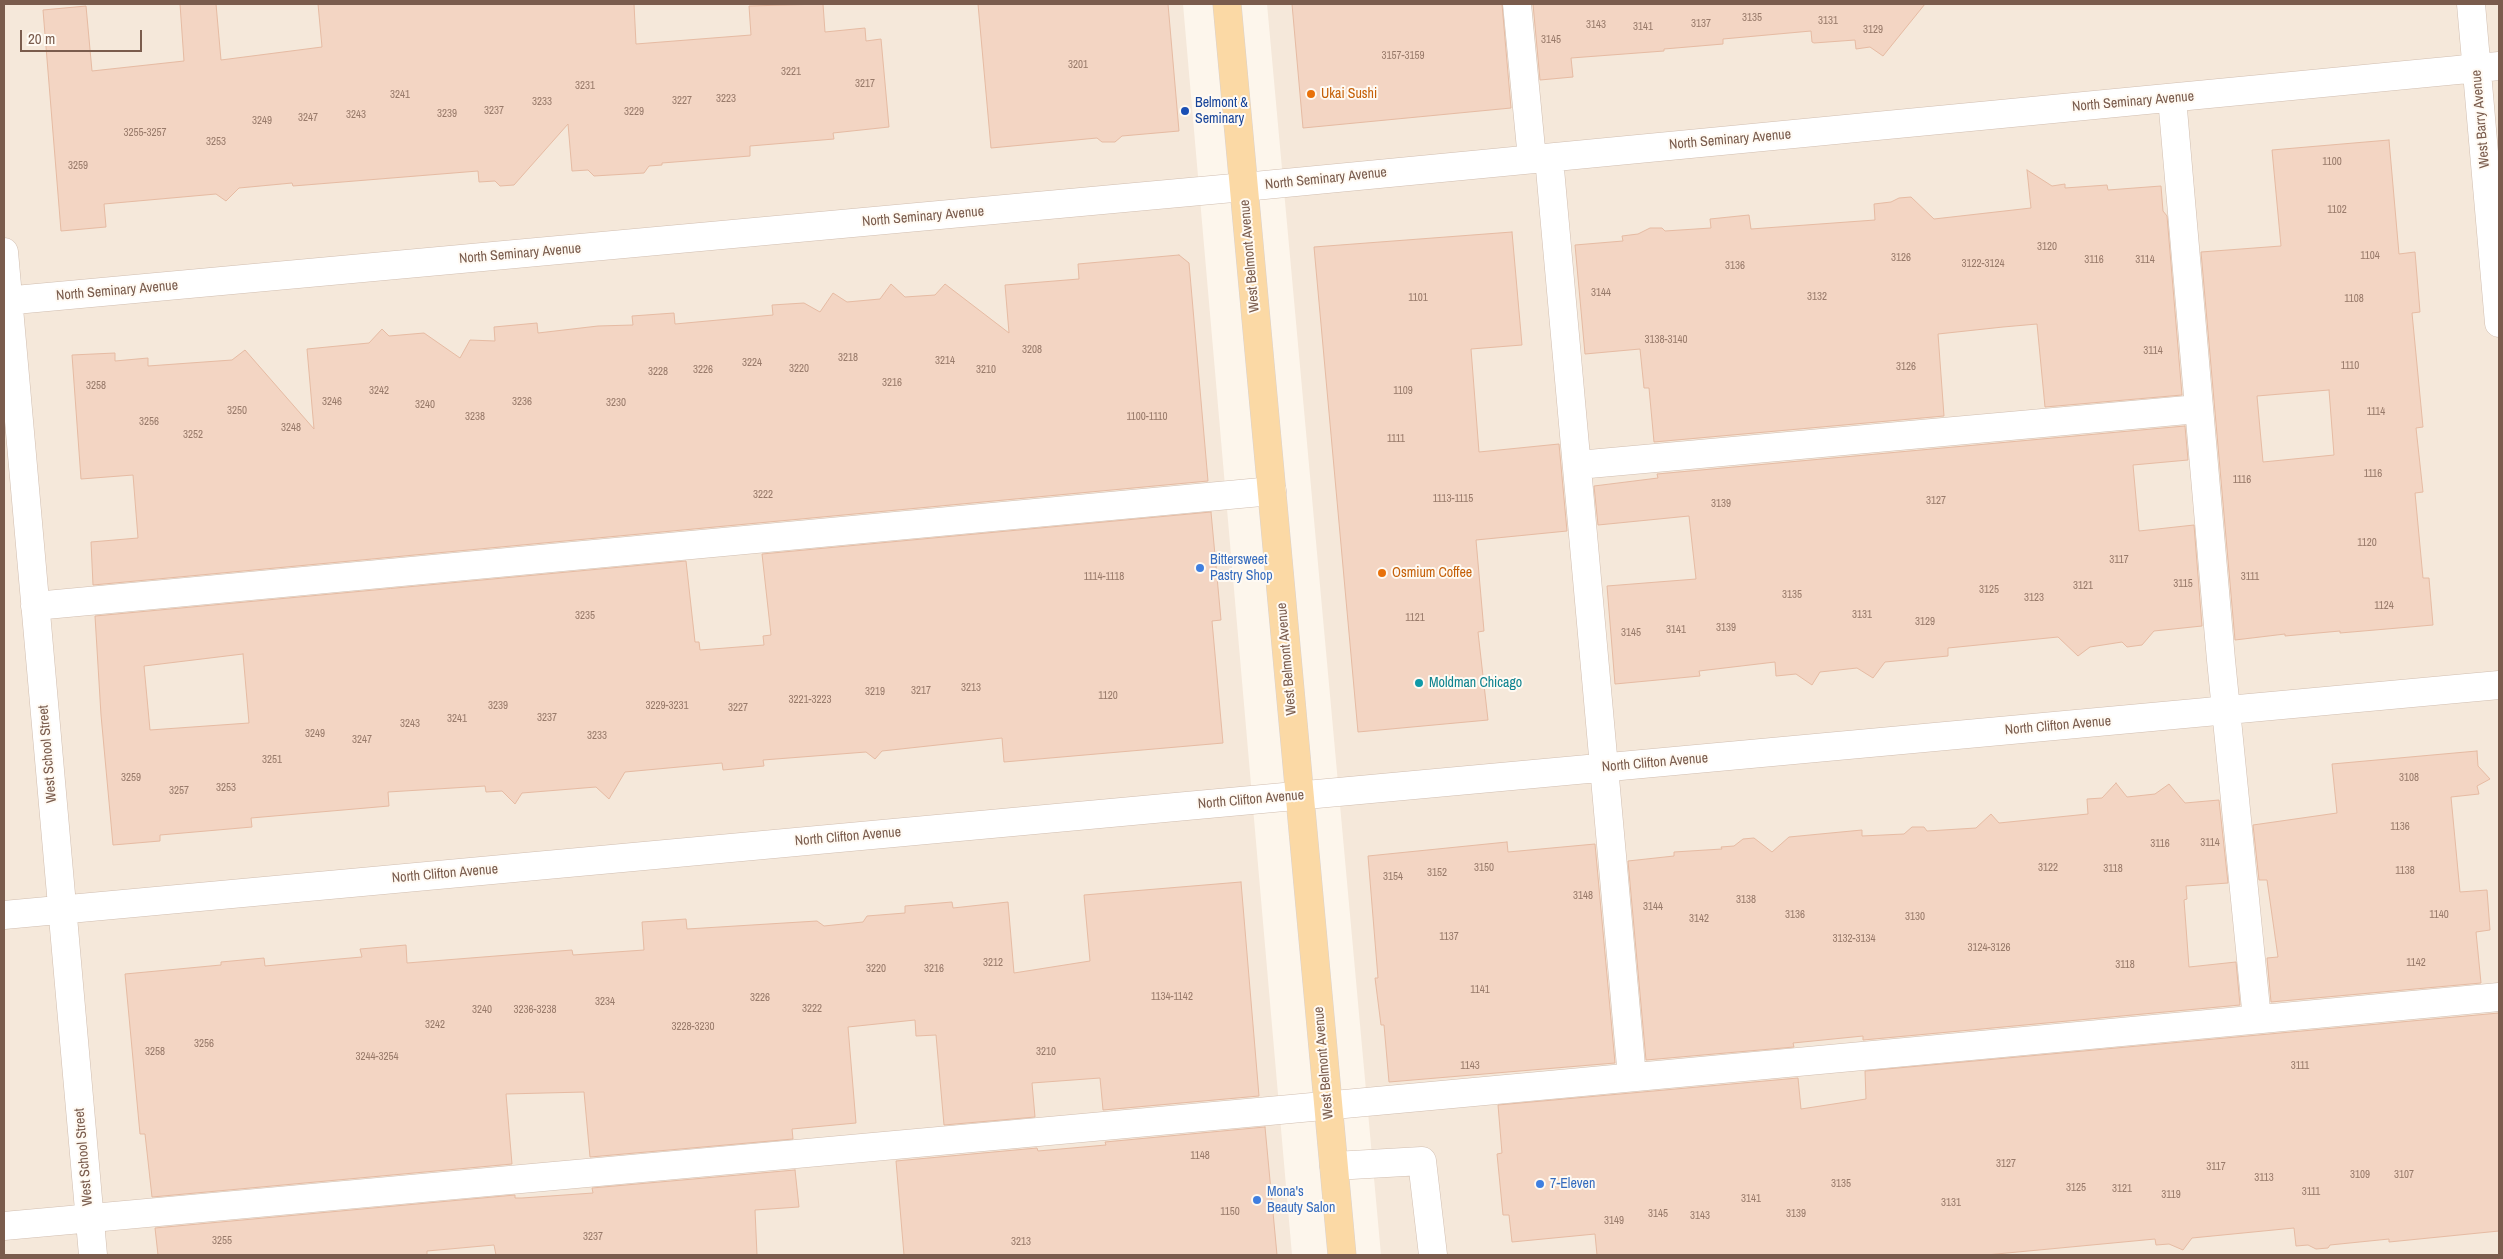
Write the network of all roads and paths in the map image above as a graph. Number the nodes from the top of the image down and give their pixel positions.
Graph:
1 (1227, 4) edge
2 (1517, 4) edge
3 (2471, 4) edge
4 (2488, 67) edge
5 (2172, 98) junction
6 (1540, 158) junction
7 (1244, 187) junction
8 (4, 252) edge
9 (6, 301) edge
10 (2499, 323) edge
11 (2198, 409) junction
12 (1578, 465) junction
13 (1272, 491) junction
14 (35, 606) junction
15 (2499, 685) edge
16 (2226, 710) junction
17 (1604, 768) junction
18 (1300, 796) junction
19 (62, 909) junction
20 (4, 915) edge
21 (2499, 996) edge
22 (2257, 1019) junction
23 (1632, 1077) junction
24 (1328, 1106) junction
25 (1334, 1166) junction
26 (90, 1217) junction
27 (4, 1226) edge
28 (93, 1255) edge
29 (1342, 1255) edge
30 (1433, 1255) edge

1 - 7 main road, West Belmont Avenue
2 - 6 street
3 - 4 street, West Barry Avenue
4 - 5 street, North Seminary Avenue
4 - 10 street, West Barry Avenue
5 - 6 street, North Seminary Avenue
5 - 11 street
6 - 7 street, North Seminary Avenue
6 - 12 street
7 - 9 street, North Seminary Avenue
7 - 13 main road, West Belmont Avenue
8 - 9 street, West School Street
9 - 14 street, West School Street
11 - 12 street
11 - 16 street
12 - 17 street
13 - 14 street
13 - 18 main road, West Belmont Avenue
14 - 19 street, West School Street
15 - 16 street, North Clifton Avenue
16 - 17 street, North Clifton Avenue
16 - 22 street
17 - 18 street, North Clifton Avenue
17 - 23 street
18 - 19 street, North Clifton Avenue
18 - 24 main road, West Belmont Avenue
19 - 20 street, North Clifton Avenue
19 - 26 street, West School Street
21 - 22 street
22 - 23 street
23 - 24 street
24 - 25 main road, West Belmont Avenue
24 - 26 street
25 - 29 main road, West Belmont Avenue
25 - 30 street
26 - 27 street
26 - 28 street, West School Street

